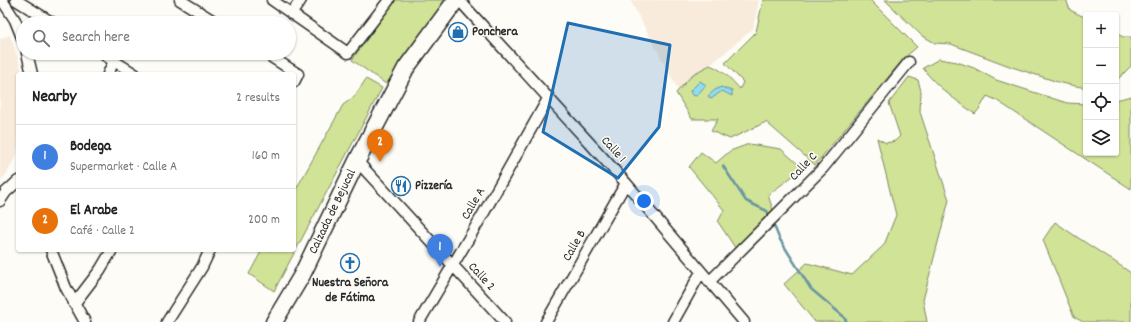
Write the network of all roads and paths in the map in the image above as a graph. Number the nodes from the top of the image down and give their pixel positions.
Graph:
1 (2, 0) edge
2 (16, 0) edge
3 (180, 0) edge
4 (272, 0) edge
5 (301, 0) edge
6 (389, 0) edge
7 (456, 0) edge
8 (459, 0) edge
9 (291, 14) junction
10 (42, 16) edge
11 (206, 16) edge
12 (294, 16) edge
13 (296, 18) edge
14 (16, 24) edge
15 (29, 60) edge
16 (274, 60) edge
17 (114, 61) joint
18 (909, 62) dead end
19 (32, 72) edge
20 (109, 72) edge
21 (132, 72) edge
22 (289, 72) edge
23 (549, 97) junction
24 (357, 161) junction
25 (16, 183) edge
26 (626, 183) junction
27 (0, 201) edge
28 (52, 252) edge
29 (111, 252) edge
30 (209, 252) edge
31 (452, 264) junction
32 (701, 272) junction
33 (709, 282) junction
34 (74, 304) junction
35 (85, 322) edge
36 (167, 322) edge
37 (274, 322) edge
38 (419, 322) edge
39 (505, 322) edge
40 (546, 322) edge
41 (674, 322) edge
42 (744, 322) edge

1 - 14 street
2 - 10 street
3 - 11 street
4 - 9 street
5 - 9 street
6 - 13 street
7 - 24 main road, Calzada de Bejucal
8 - 23 street, Calle 1
9 - 12 street
15 - 19 street
16 - 22 street
17 - 20 street
17 - 21 street
18 - 33 street, Calle C
23 - 26 street, Calle 1
23 - 31 street, Calle A
24 - 31 street, Calle 2
24 - 37 main road, Calzada de Bejucal
25 - 27 street
26 - 32 street, Calle 1
26 - 40 street, Calle B
28 - 34 street
29 - 34 street
30 - 36 street
31 - 38 street, Calle A
31 - 39 street, Calle 2
32 - 33 street, Calle 1
32 - 41 street
33 - 42 street, Calle 1
34 - 35 street

